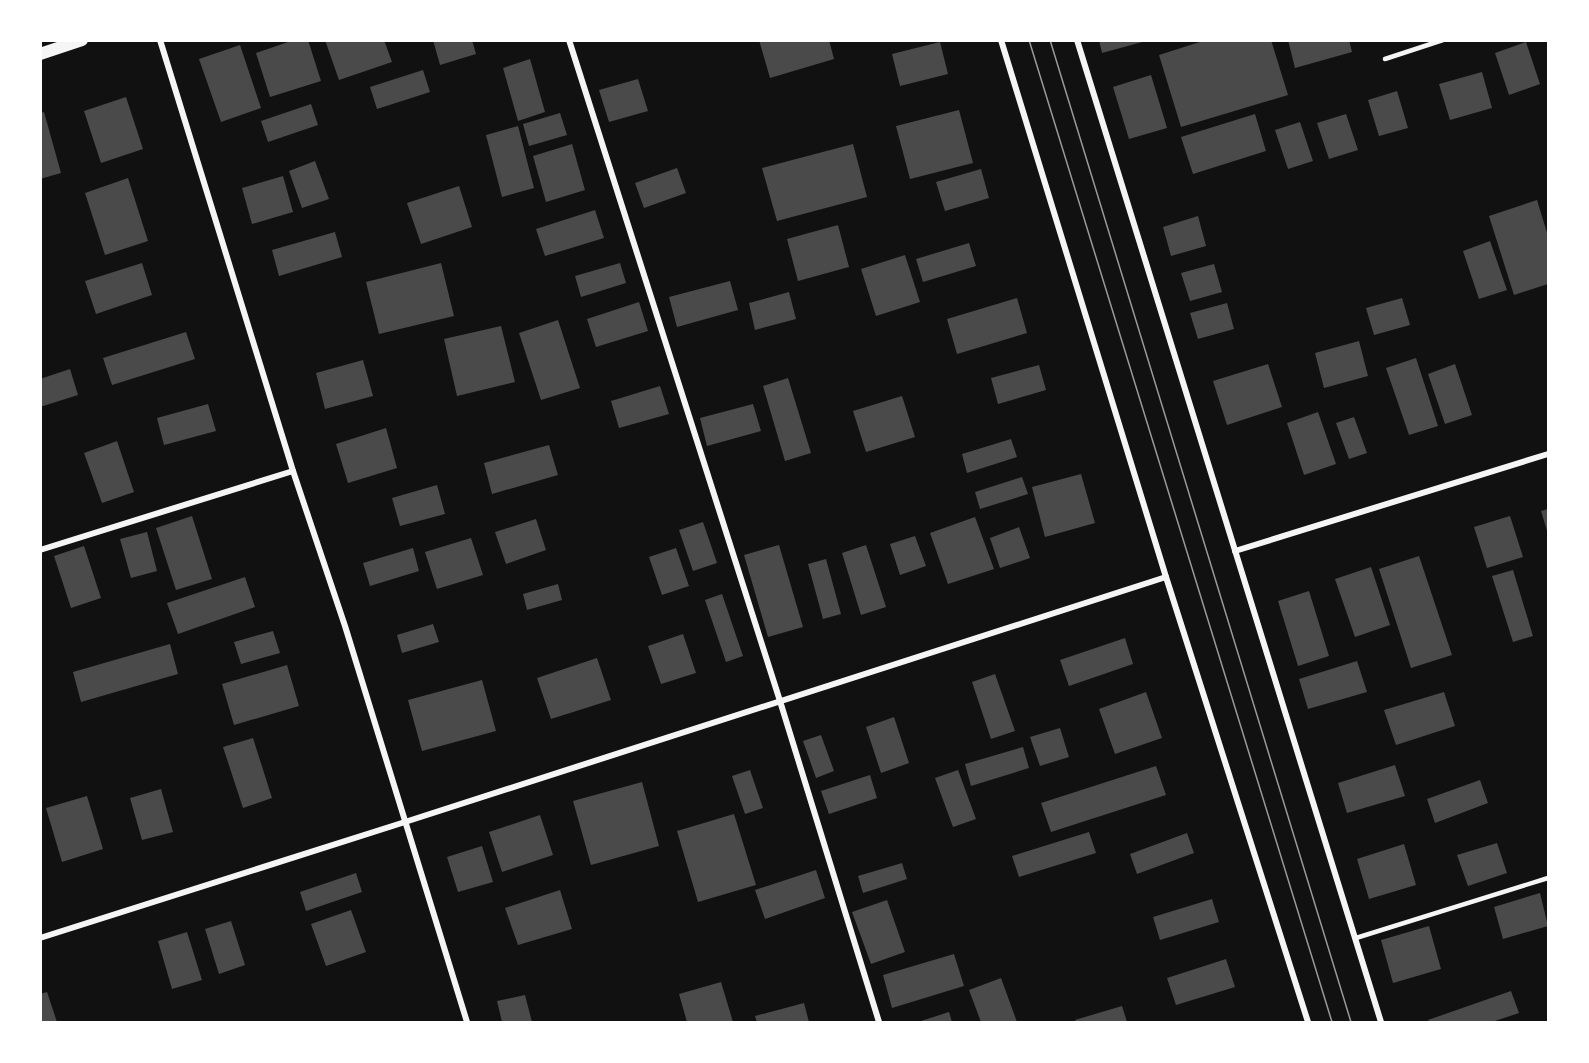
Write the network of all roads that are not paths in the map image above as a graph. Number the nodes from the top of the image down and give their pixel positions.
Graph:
1 (82, 40) edge
2 (160, 40) edge
3 (569, 40) edge
4 (1001, 40) edge
5 (1077, 40) edge
6 (1443, 40) edge
7 (40, 54) edge
8 (1385, 59) dead end
9 (1548, 454) edge
10 (294, 471) junction
11 (40, 550) edge
12 (1236, 551) junction
13 (1166, 577) junction
14 (780, 701) junction
15 (405, 822) junction
16 (1548, 878) edge
17 (40, 938) edge
18 (1356, 938) junction
19 (467, 1023) edge
20 (879, 1023) edge
21 (1308, 1023) edge
22 (1382, 1023) edge

1 - 7 main road
2 - 10 street
3 - 14 street
4 - 13 street
5 - 12 street
6 - 8 lane
9 - 12 street
10 - 11 street
10 - 15 street
12 - 18 street
13 - 14 street
13 - 21 street
14 - 15 street
14 - 20 street
15 - 17 street
15 - 19 street
16 - 18 lane
18 - 22 street

